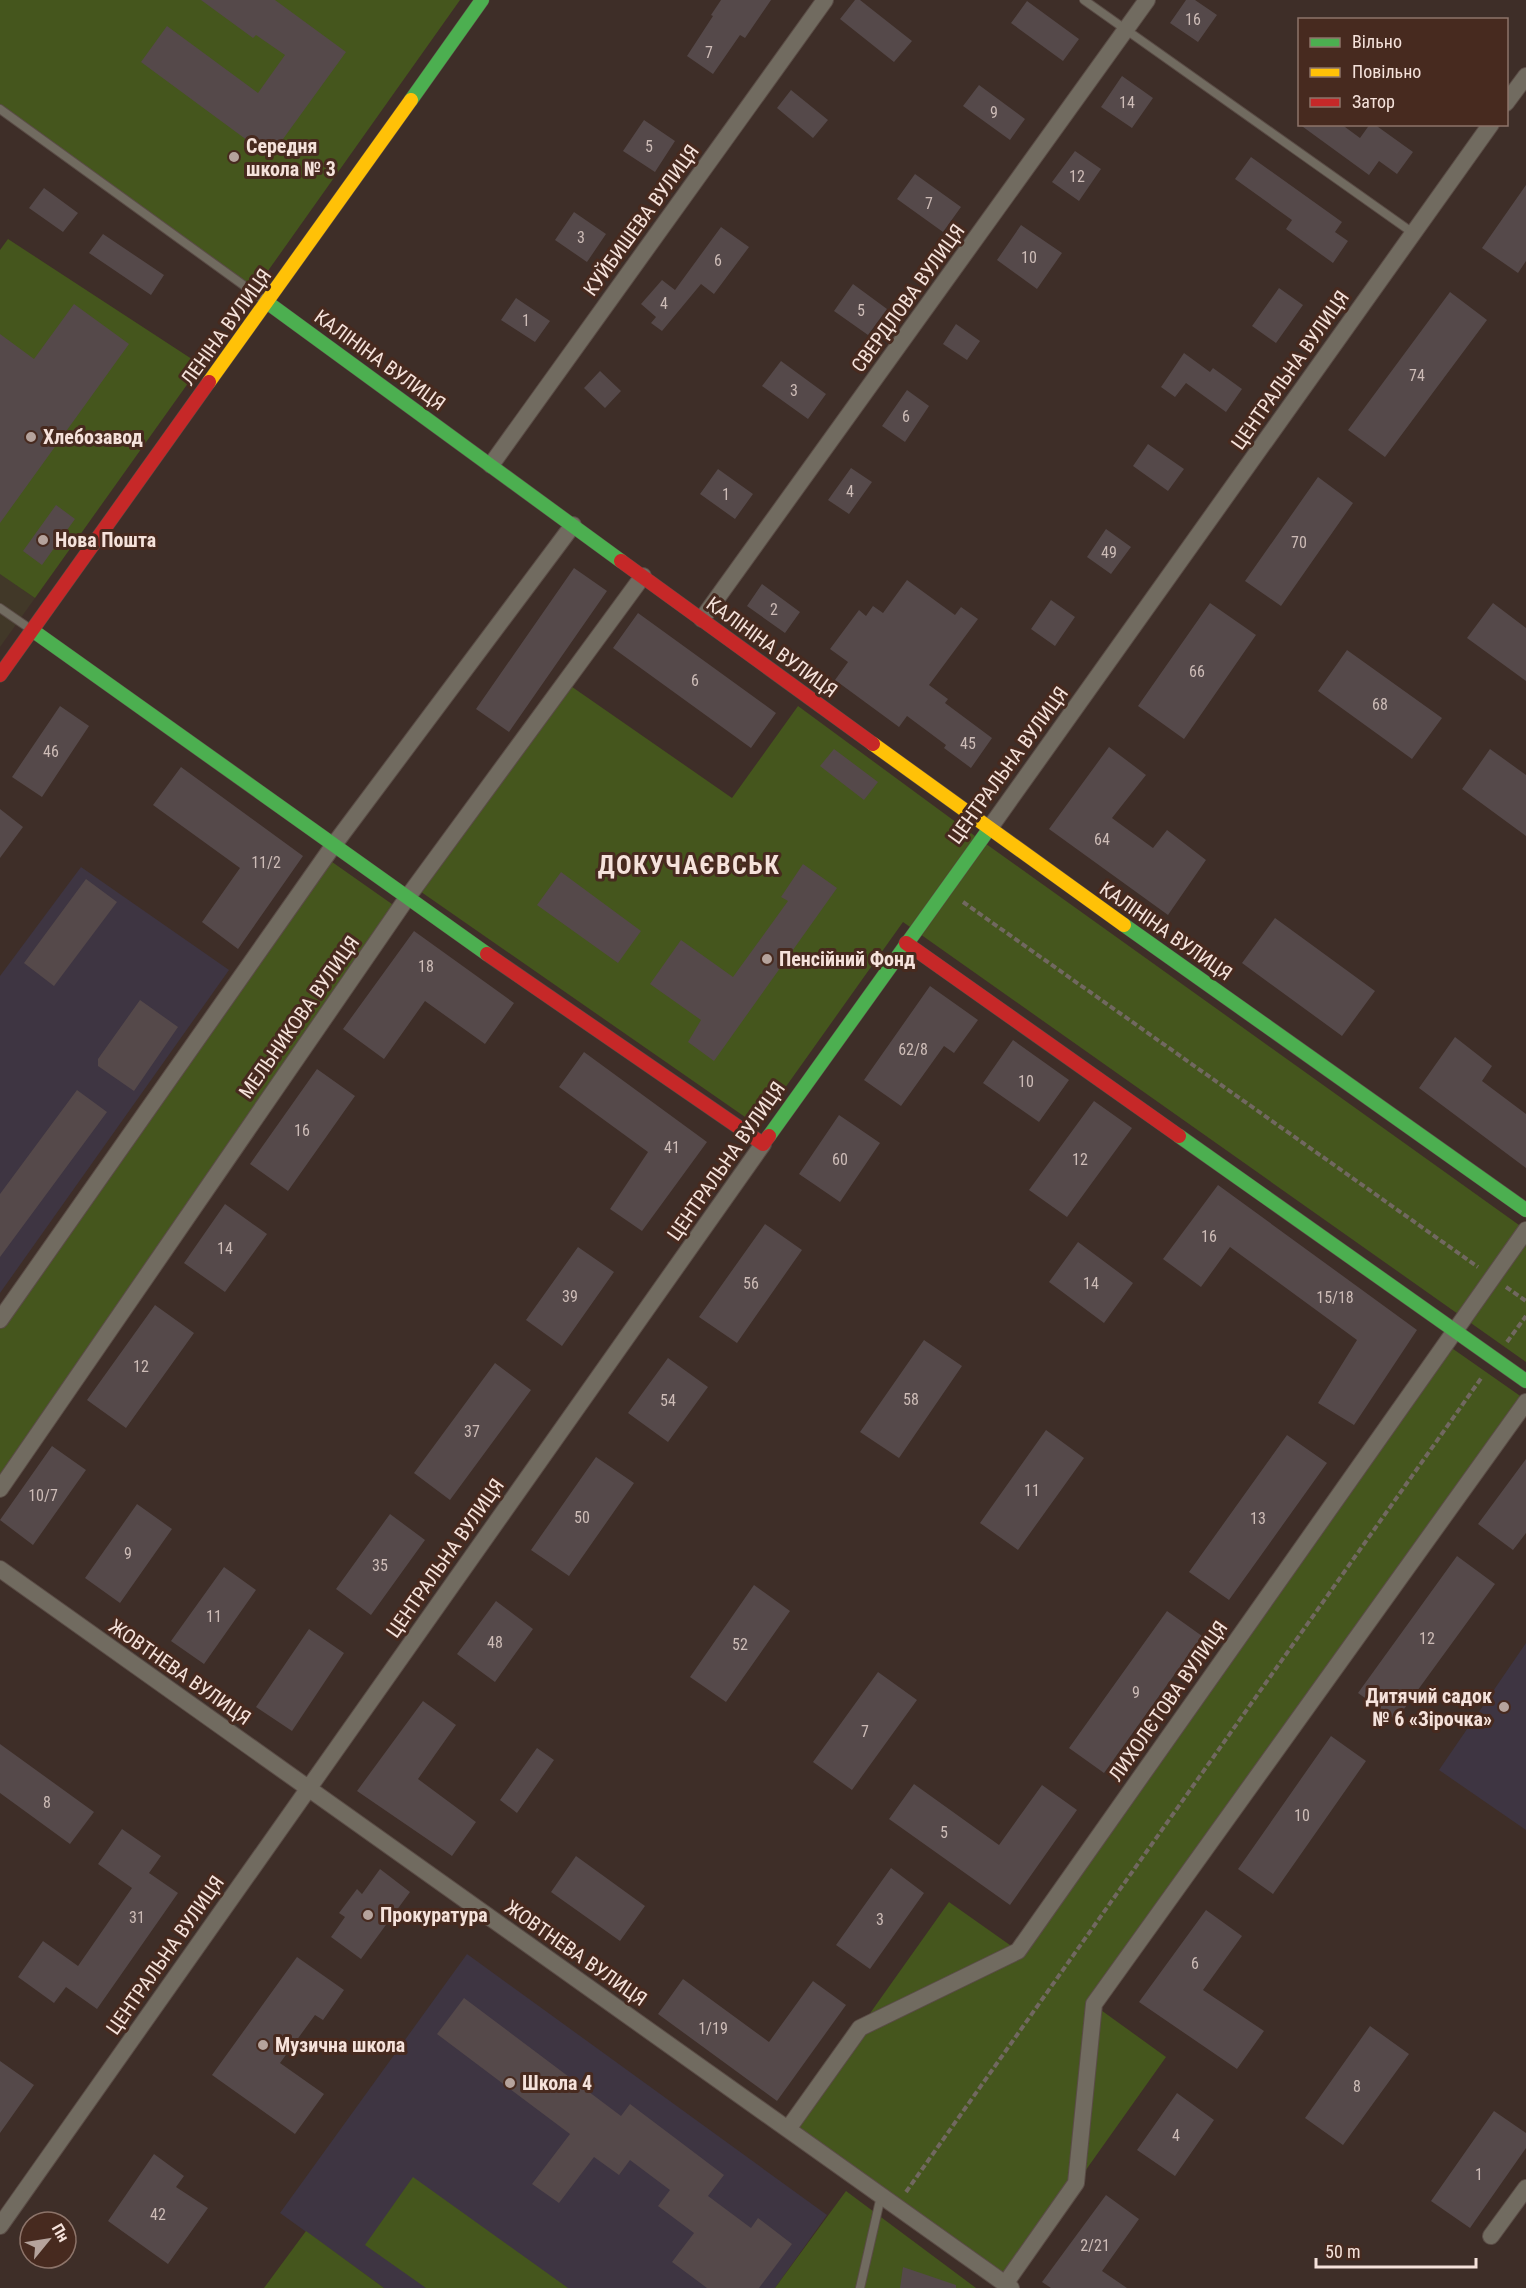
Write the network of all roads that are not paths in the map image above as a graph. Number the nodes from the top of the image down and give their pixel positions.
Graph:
1 (482, 0) edge
2 (825, 0) edge
3 (1084, 0) edge
4 (1147, 0) edge
5 (1126, 30) junction
6 (1524, 83) edge
7 (1508, 101) edge
8 (0, 109) edge
9 (1490, 126) edge
10 (1413, 233) junction
11 (268, 303) junction
12 (491, 465) junction
13 (573, 525) junction
14 (643, 576) junction
15 (0, 608) edge
16 (702, 619) junction
17 (32, 630) junction
18 (0, 675) edge
19 (989, 829) junction
20 (333, 846) junction
21 (406, 898) junction
22 (906, 943) junction
23 (763, 1144) junction
24 (1526, 1210) edge
25 (1526, 1230) edge
26 (0, 1320) edge
27 (1455, 1330) junction
28 (1526, 1381) edge
29 (1526, 1402) edge
30 (0, 1489) edge
31 (0, 1569) edge
32 (307, 1788) junction
33 (788, 2129) junction
34 (1526, 2188) edge
35 (881, 2195) junction
36 (0, 2226) edge
37 (1491, 2236) dead end
38 (1008, 2286) edge
39 (860, 2288) edge

1 - 11 main road, ЛЕНІНА ВУЛИЦЯ
2 - 12 street, КУЙБИШЕВА ВУЛИЦЯ
3 - 5 lane
4 - 5 street, СВЕРДЛОВА ВУЛИЦЯ
5 - 10 lane
5 - 16 street, СВЕРДЛОВА ВУЛИЦЯ
6 - 7 street
8 - 11 lane, КАЛІНІНА ВУЛИЦЯ
9 - 10 street, ЦЕНТРАЛЬНА ВУЛИЦЯ
10 - 19 street, ЦЕНТРАЛЬНА ВУЛИЦЯ
11 - 12 main road, КАЛІНІНА ВУЛИЦЯ
11 - 17 main road, ЛЕНІНА ВУЛИЦЯ
12 - 13 main road, КАЛІНІНА ВУЛИЦЯ
13 - 14 main road, КАЛІНІНА ВУЛИЦЯ
13 - 20 street
14 - 16 main road, КАЛІНІНА ВУЛИЦЯ
14 - 21 street, МЕЛЬНИКОВА ВУЛИЦЯ
15 - 17 lane
16 - 19 main road, КАЛІНІНА ВУЛИЦЯ
17 - 18 main road, ЛЕНІНА ВУЛИЦЯ
17 - 20 main road
19 - 22 main road, ЦЕНТРАЛЬНА ВУЛИЦЯ
19 - 24 main road, КАЛІНІНА ВУЛИЦЯ
20 - 21 main road
20 - 26 street
21 - 23 main road
21 - 30 street, МЕЛЬНИКОВА ВУЛИЦЯ
22 - 23 main road, ЦЕНТРАЛЬНА ВУЛИЦЯ
22 - 27 main road
23 - 32 street, ЦЕНТРАЛЬНА ВУЛИЦЯ
25 - 27 street, ЛИХОЛЄТОВА ВУЛИЦЯ
27 - 28 main road
27 - 33 street, ЛИХОЛЄТОВА ВУЛИЦЯ
29 - 38 street
31 - 32 street, ЖОВТНЕВА ВУЛИЦЯ
32 - 33 street, ЖОВТНЕВА ВУЛИЦЯ
32 - 36 street, ЦЕНТРАЛЬНА ВУЛИЦЯ
33 - 35 street, ЖОВТНЕВА ВУЛИЦЯ
34 - 37 street
35 - 38 street, ЖОВТНЕВА ВУЛИЦЯ
35 - 39 lane

